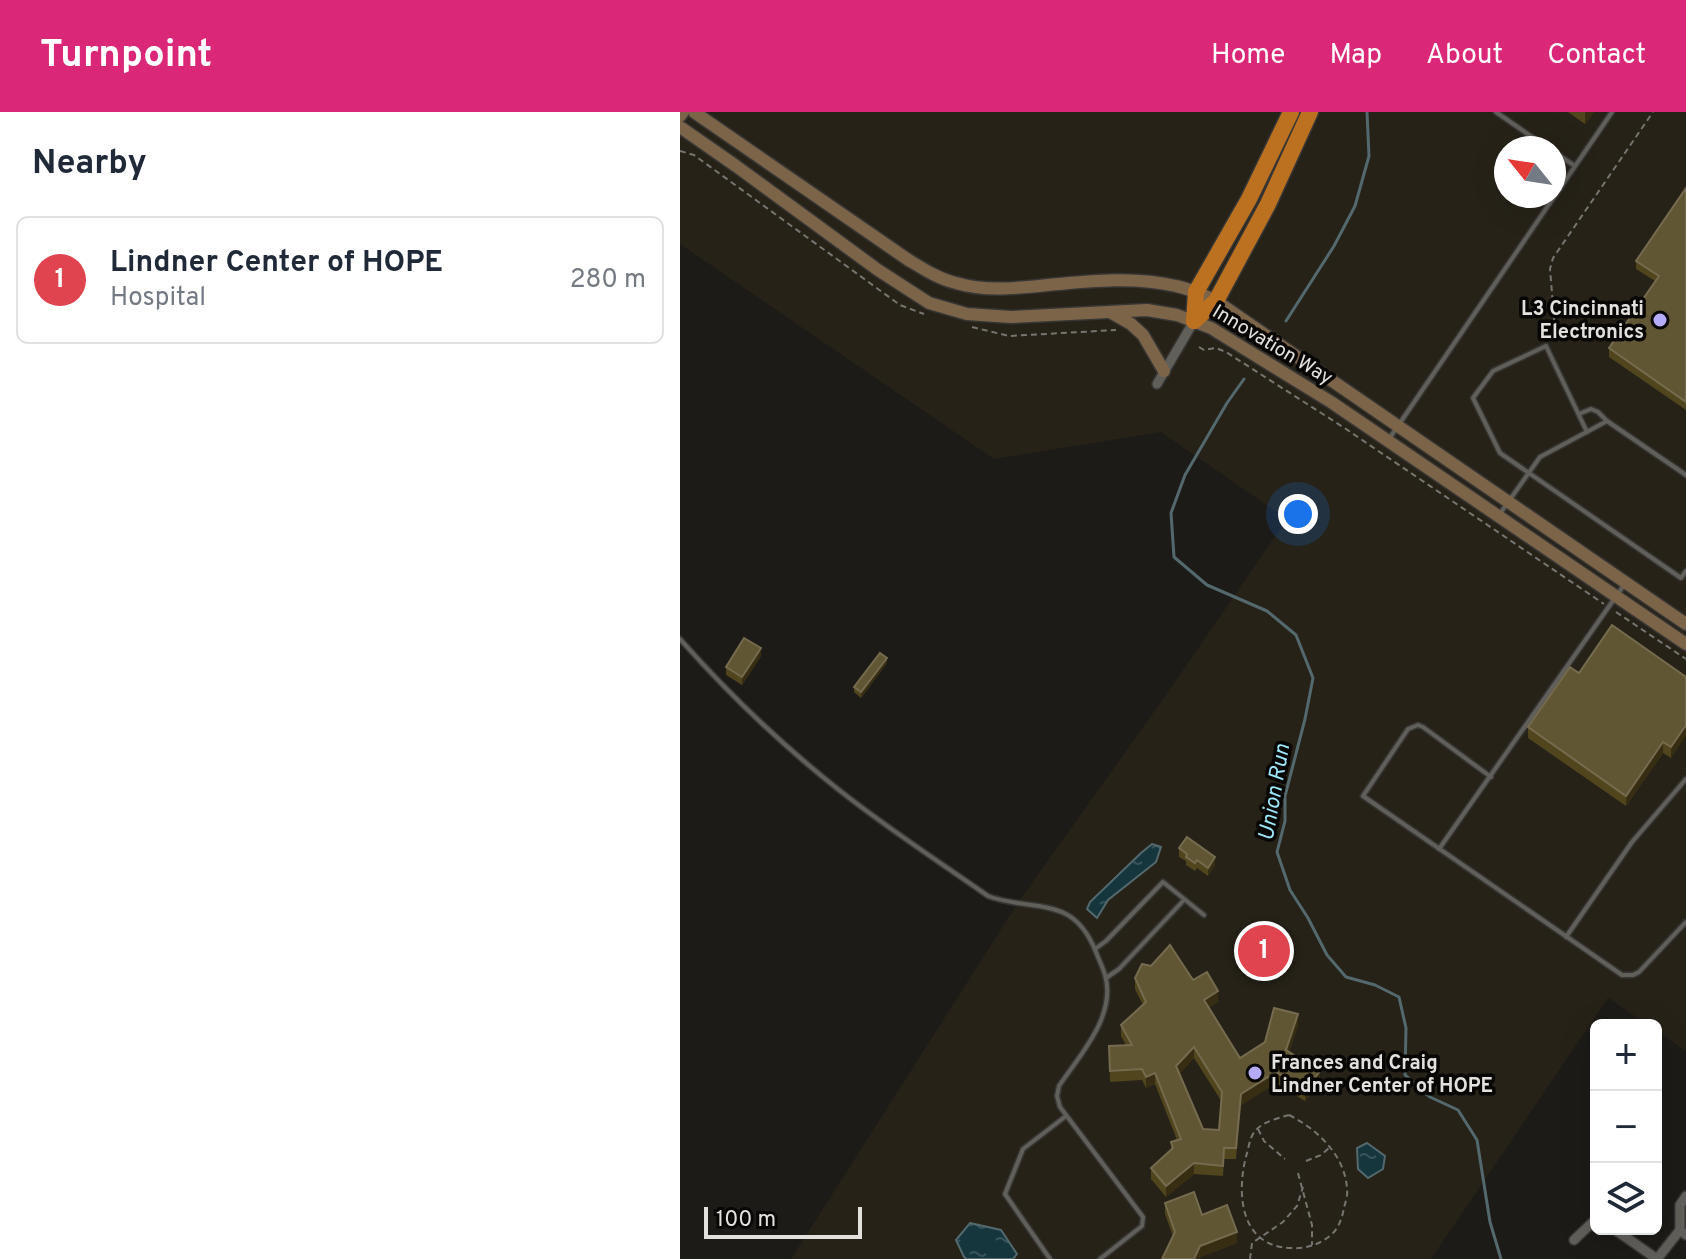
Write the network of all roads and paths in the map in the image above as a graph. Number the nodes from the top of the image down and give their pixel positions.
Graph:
1 (694, 112) edge
2 (1291, 112) edge
3 (1310, 112) edge
4 (1496, 112) edge
5 (1612, 112) edge
6 (1653, 112) edge
7 (680, 127) edge
8 (1531, 136) edge
9 (1566, 160) edge
10 (1575, 166) junction
11 (1196, 292) junction
12 (1216, 301) junction
13 (1110, 312) junction
14 (1194, 321) junction
15 (1556, 341) dead end
16 (1199, 347) dead end
17 (1164, 371) junction
18 (1157, 384) dead end
19 (1578, 414) junction
20 (1607, 421) junction
21 (1397, 426) junction
22 (1587, 432) junction
23 (1388, 441) junction
24 (1529, 473) junction
25 (1686, 475) edge
26 (1508, 502) junction
27 (1498, 517) junction
28 (1686, 571) edge
29 (1625, 583) junction
30 (1612, 602) junction
31 (1686, 624) edge
32 (680, 639) edge
33 (1686, 644) edge
34 (1686, 659) edge
35 (1491, 777) junction
36 (1686, 779) edge
37 (1439, 849) junction
38 (1184, 900) junction
39 (1204, 915) dead end
40 (1686, 922) edge
41 (1566, 937) junction
42 (1095, 949) junction
43 (1106, 978) junction
44 (1066, 1116) junction
45 (1257, 1128) junction
46 (1330, 1147) junction
47 (1285, 1159) dead end
48 (1306, 1161) dead end
49 (1298, 1173) dead end
50 (1303, 1187) junction
51 (1686, 1196) edge
52 (1590, 1225) edge
53 (1683, 1232) edge
54 (1623, 1235) edge
55 (1260, 1238) junction
56 (1574, 1240) dead end
57 (1312, 1245) junction
58 (1050, 1259) edge
59 (1100, 1259) edge
60 (1250, 1259) edge
61 (1657, 1259) edge

1 - 11 main road, Innovation Way
2 - 11 highway
3 - 12 highway
4 - 8 lane
5 - 10 lane
6 - 15 path
7 - 13 main road, Innovation Way
9 - 10 lane
10 - 21 lane
11 - 12 main road, Innovation Way
11 - 14 highway
12 - 14 highway
12 - 21 main road, Innovation Way
13 - 14 main road, Innovation Way
13 - 17 main road
14 - 17 street
14 - 23 main road, Innovation Way
16 - 30 path
17 - 18 street
19 - 20 lane
19 - 22 lane
19 - 24 lane
20 - 22 lane
20 - 25 lane
21 - 23 lane
21 - 26 main road, Innovation Way
22 - 24 lane
23 - 27 main road, Innovation Way
24 - 26 lane
24 - 28 lane
26 - 27 lane
26 - 29 main road, Innovation Way
27 - 30 main road, Innovation Way
29 - 30 lane
29 - 31 main road, Innovation Way
30 - 33 main road, Innovation Way
30 - 34 path
30 - 35 lane
32 - 42 lane
35 - 37 lane
35 - 37 lane
36 - 41 lane
37 - 41 lane
38 - 39 lane
38 - 42 lane
38 - 43 lane
40 - 41 lane
42 - 43 lane
43 - 44 lane
44 - 58 lane
44 - 59 lane
45 - 46 path
45 - 47 path
45 - 55 path
46 - 48 path
46 - 57 path
49 - 50 path
50 - 55 path
50 - 57 path
51 - 53 street
52 - 56 street
53 - 61 street
54 - 61 street
55 - 57 path
55 - 60 path

